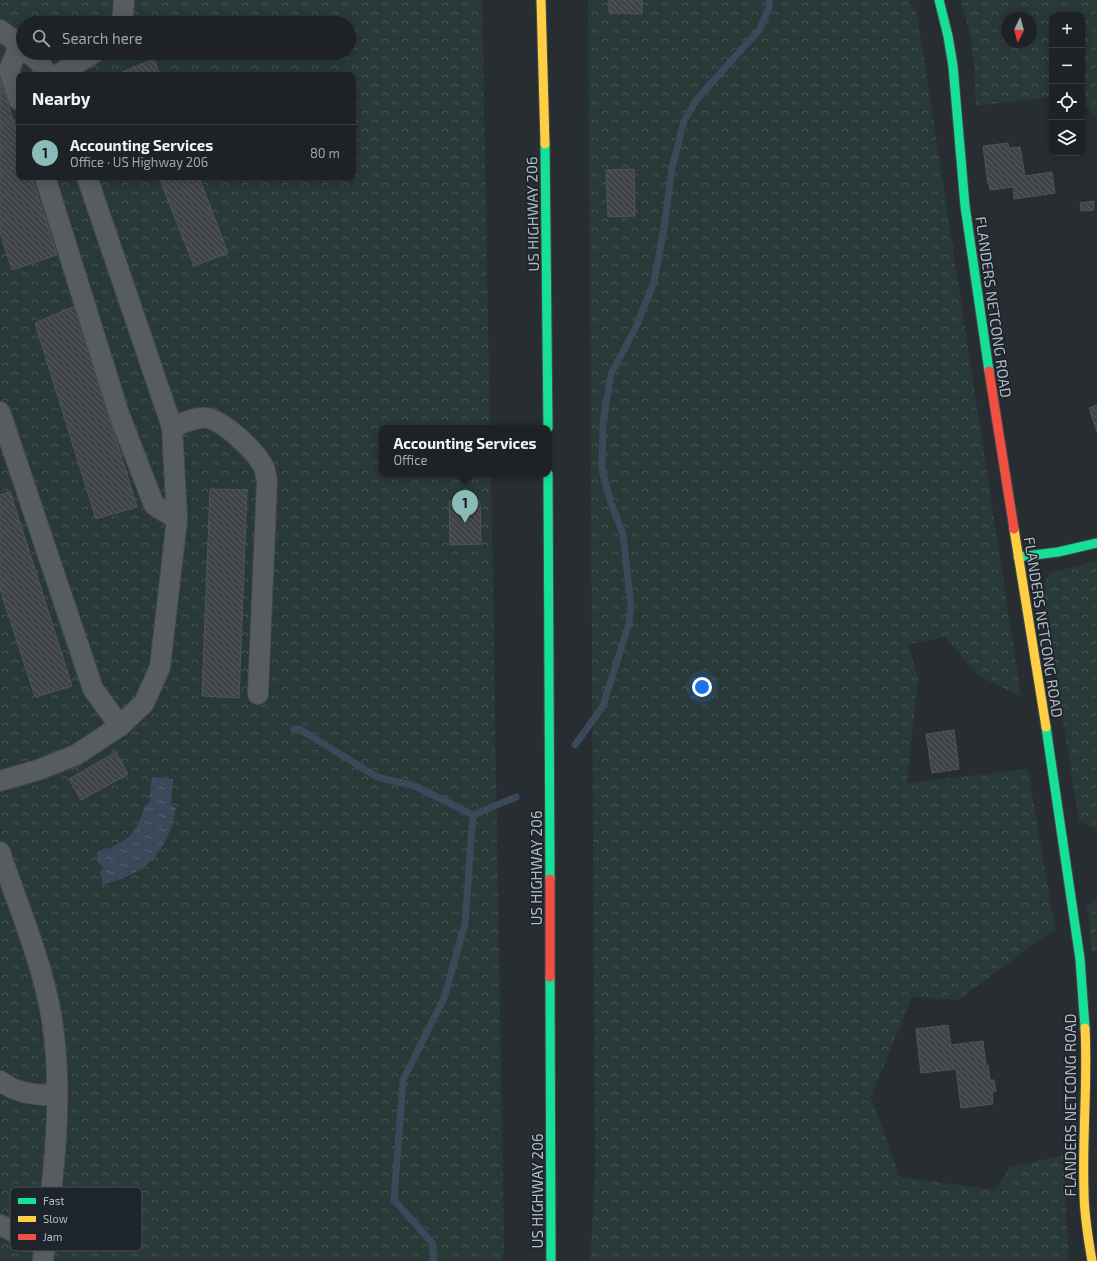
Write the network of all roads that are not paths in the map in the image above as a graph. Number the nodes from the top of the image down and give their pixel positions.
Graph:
1 (124, 0) edge
2 (541, 0) edge
3 (939, 0) edge
4 (123, 16) edge
5 (0, 30) edge
6 (16, 42) edge
7 (16, 60) edge
8 (37, 60) edge
9 (82, 60) edge
10 (46, 72) edge
11 (62, 72) edge
12 (16, 91) edge
13 (46, 180) edge
14 (88, 180) edge
15 (0, 412) edge
16 (548, 425) edge
17 (172, 427) junction
18 (548, 477) edge
19 (177, 519) junction
20 (1097, 543) edge
21 (1018, 557) junction
22 (258, 694) dead end
23 (120, 726) junction
24 (0, 781) edge
25 (0, 852) edge
26 (0, 1081) edge
27 (57, 1096) junction
28 (51, 1187) edge
29 (0, 1225) edge
30 (10, 1232) edge
31 (550, 1261) edge
32 (1092, 1261) edge

1 - 4 street
2 - 16 main road, US HIGHWAY 206
3 - 21 main road, FLANDERS NETCONG ROAD
5 - 6 street
7 - 12 street
8 - 10 street
9 - 11 street
13 - 19 street
14 - 17 street
15 - 23 street
17 - 19 street
17 - 22 street
18 - 31 main road, US HIGHWAY 206
19 - 23 street
20 - 21 main road
21 - 32 main road, FLANDERS NETCONG ROAD
23 - 24 street
25 - 27 street
26 - 27 street
27 - 28 street
29 - 30 street

